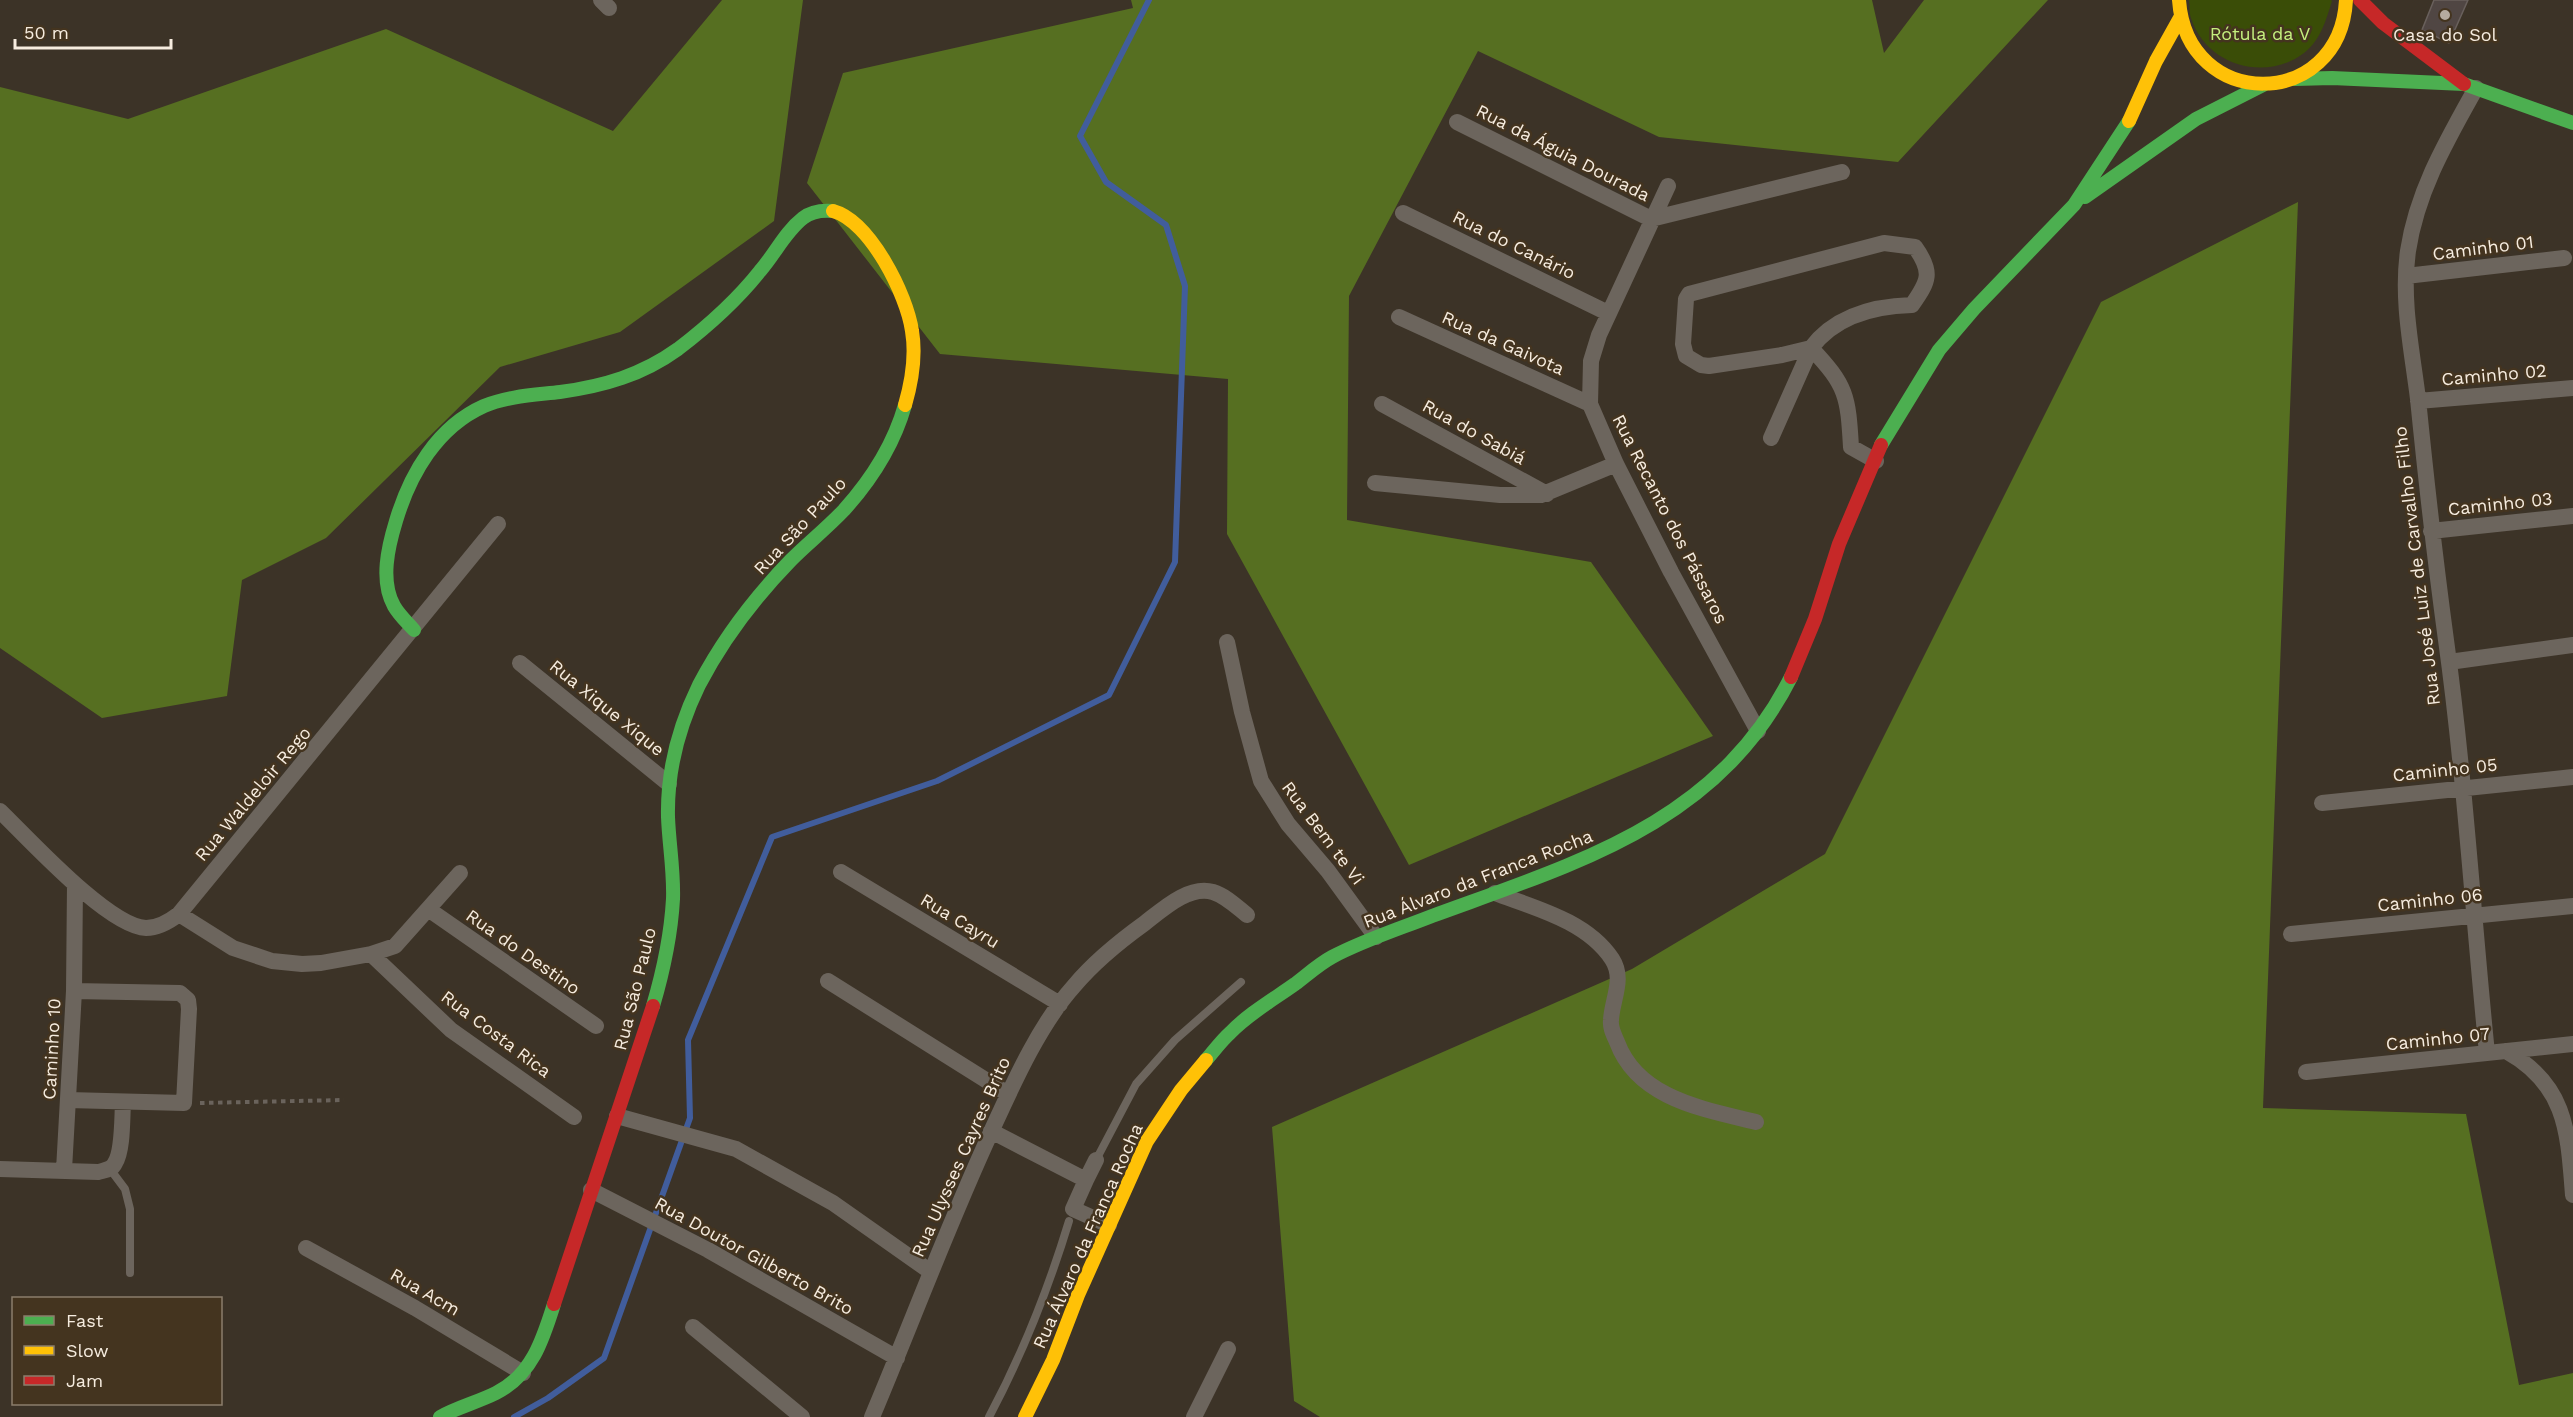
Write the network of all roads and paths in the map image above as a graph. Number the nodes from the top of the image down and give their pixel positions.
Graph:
1 (2346, 0) edge
2 (2360, 0) edge
3 (2178, 1) edge
4 (2180, 18) junction
5 (2295, 79) junction
6 (2263, 85) junction
7 (2470, 86) junction
8 (1457, 122) dead end
9 (2573, 123) edge
10 (1842, 172) dead end
11 (1668, 186) dead end
12 (2074, 205) junction
13 (1403, 213) dead end
14 (1651, 219) junction
15 (2564, 258) dead end
16 (2406, 276) junction
17 (1608, 313) junction
18 (1399, 317) dead end
19 (1811, 348) junction
20 (2573, 388) edge
21 (2418, 401) junction
22 (1382, 404) dead end
23 (1590, 404) junction
24 (1771, 438) dead end
25 (1876, 461) junction
26 (1616, 464) junction
27 (1375, 483) dead end
28 (1547, 494) junction
29 (2573, 516) edge
30 (498, 524) dead end
31 (2431, 531) junction
32 (414, 630) junction
33 (1227, 642) dead end
34 (2573, 645) edge
35 (2449, 662) junction
36 (520, 663) dead end
37 (1758, 731) junction
38 (2573, 777) edge
39 (669, 784) junction
40 (2461, 788) junction
41 (2322, 802) dead end
42 (2, 818) edge
43 (841, 872) dead end
44 (460, 873) dead end
45 (75, 884) junction
46 (1495, 893) junction
47 (2573, 906) edge
48 (428, 909) junction
49 (179, 914) junction
50 (1247, 915) dead end
51 (2473, 915) junction
52 (2291, 934) dead end
53 (1376, 937) junction
54 (371, 954) junction
55 (828, 981) dead end
56 (1241, 982) dead end
57 (74, 991) junction
58 (1060, 1004) junction
59 (596, 1026) dead end
60 (2573, 1044) edge
61 (2506, 1051) junction
62 (2487, 1053) junction
63 (2307, 1072) dead end
64 (1008, 1094) junction
65 (68, 1100) junction
66 (344, 1100) dead end
67 (123, 1103) junction
68 (184, 1103) junction
69 (617, 1116) junction
70 (574, 1117) dead end
71 (1756, 1122) dead end
72 (992, 1131) junction
73 (1096, 1160) joint
74 (2572, 1166) edge
75 (0, 1168) edge
76 (110, 1169) junction
77 (64, 1170) junction
78 (1086, 1180) junction
79 (591, 1190) junction
80 (2573, 1195) edge
81 (1071, 1215) junction
82 (1109, 1225) junction
83 (306, 1248) dead end
84 (931, 1272) junction
85 (130, 1273) dead end
86 (693, 1326) dead end
87 (1228, 1349) dead end
88 (897, 1358) junction
89 (523, 1373) junction
90 (440, 1417) edge
91 (802, 1417) edge
92 (872, 1417) edge
93 (989, 1417) edge
94 (1025, 1417) edge
95 (1194, 1417) edge

1 - 5 main road
2 - 7 main road
3 - 4 main road
4 - 6 main road
4 - 12 main road, Rua Álvaro da Franca Rocha
5 - 6 main road
5 - 7 main road
6 - 12 main road, Rua Álvaro da Franca Rocha
7 - 9 main road
7 - 16 street, Rua José Luiz de Carvalho Filho
8 - 14 street, Rua da Águia Dourada
10 - 14 street
11 - 14 street, Rua Recanto dos Pássaros
12 - 25 main road, Rua Álvaro da Franca Rocha
13 - 17 street, Rua do Canário
14 - 17 street, Rua Recanto dos Pássaros
15 - 16 street, Caminho 01
16 - 21 street, Rua José Luiz de Carvalho Filho
17 - 23 street, Rua Recanto dos Pássaros
18 - 23 street, Rua da Gaivota
19 - 19 street
19 - 24 street
19 - 25 street
20 - 21 street, Caminho 02
21 - 31 street, Rua José Luiz de Carvalho Filho
22 - 28 street, Rua do Sabiá
23 - 26 street, Rua Recanto dos Pássaros
25 - 37 main road, Rua Álvaro da Franca Rocha
26 - 28 street
26 - 37 street, Rua Recanto dos Pássaros
27 - 28 street
29 - 31 street, Caminho 03
30 - 32 street, Rua Waldeloir Rego
31 - 35 street, Rua José Luiz de Carvalho Filho
32 - 39 main road, Rua São Paulo
32 - 49 street, Rua Waldeloir Rego
33 - 53 street, Rua Bem te Vi
34 - 35 street
35 - 40 street, Rua José Luiz de Carvalho Filho
36 - 39 street, Rua Xique Xique
37 - 46 main road, Rua Álvaro da Franca Rocha
38 - 40 street, Caminho 05
39 - 69 main road, Rua São Paulo
40 - 41 street, Caminho 05
40 - 51 street, Rua José Luiz de Carvalho Filho
42 - 45 street, Rua Waldeloir Rego
43 - 58 street, Rua Cayru
44 - 48 street
45 - 49 street, Rua Waldeloir Rego
45 - 57 street, Caminho 10
46 - 53 main road, Rua Álvaro da Franca Rocha
46 - 71 street
47 - 51 street, Caminho 06
48 - 54 street
48 - 59 street, Rua do Destino
49 - 54 street
50 - 58 street, Rua Ulysses Cayres Brito
51 - 52 street, Caminho 06
51 - 62 street, Rua José Luiz de Carvalho Filho
53 - 82 main road, Rua Álvaro da Franca Rocha
54 - 70 street, Rua Costa Rica
55 - 64 street
56 - 73 lane
57 - 65 street, Caminho 10
57 - 68 street
58 - 64 street, Rua Ulysses Cayres Brito
60 - 61 street, Caminho 07
61 - 62 street, Caminho 07
61 - 74 street
62 - 63 street, Caminho 07
64 - 72 street, Rua Ulysses Cayres Brito
65 - 67 street
65 - 77 street, Caminho 10
66 - 68 path
67 - 68 street
67 - 76 street
69 - 79 main road, Rua São Paulo
69 - 84 street
72 - 78 street
72 - 84 street, Rua Ulysses Cayres Brito
73 - 78 street
74 - 80 street
75 - 77 street
76 - 77 street
76 - 85 lane
78 - 81 street
79 - 88 street, Rua Doutor Gilberto Brito
79 - 89 main road, Rua São Paulo
81 - 82 street
81 - 93 lane
82 - 94 main road, Rua Álvaro da Franca Rocha
83 - 89 street, Rua Acm
84 - 88 street, Rua Ulysses Cayres Brito
86 - 91 street
87 - 95 street
88 - 92 street, Rua Ulysses Cayres Brito
89 - 90 main road, Rua São Paulo

